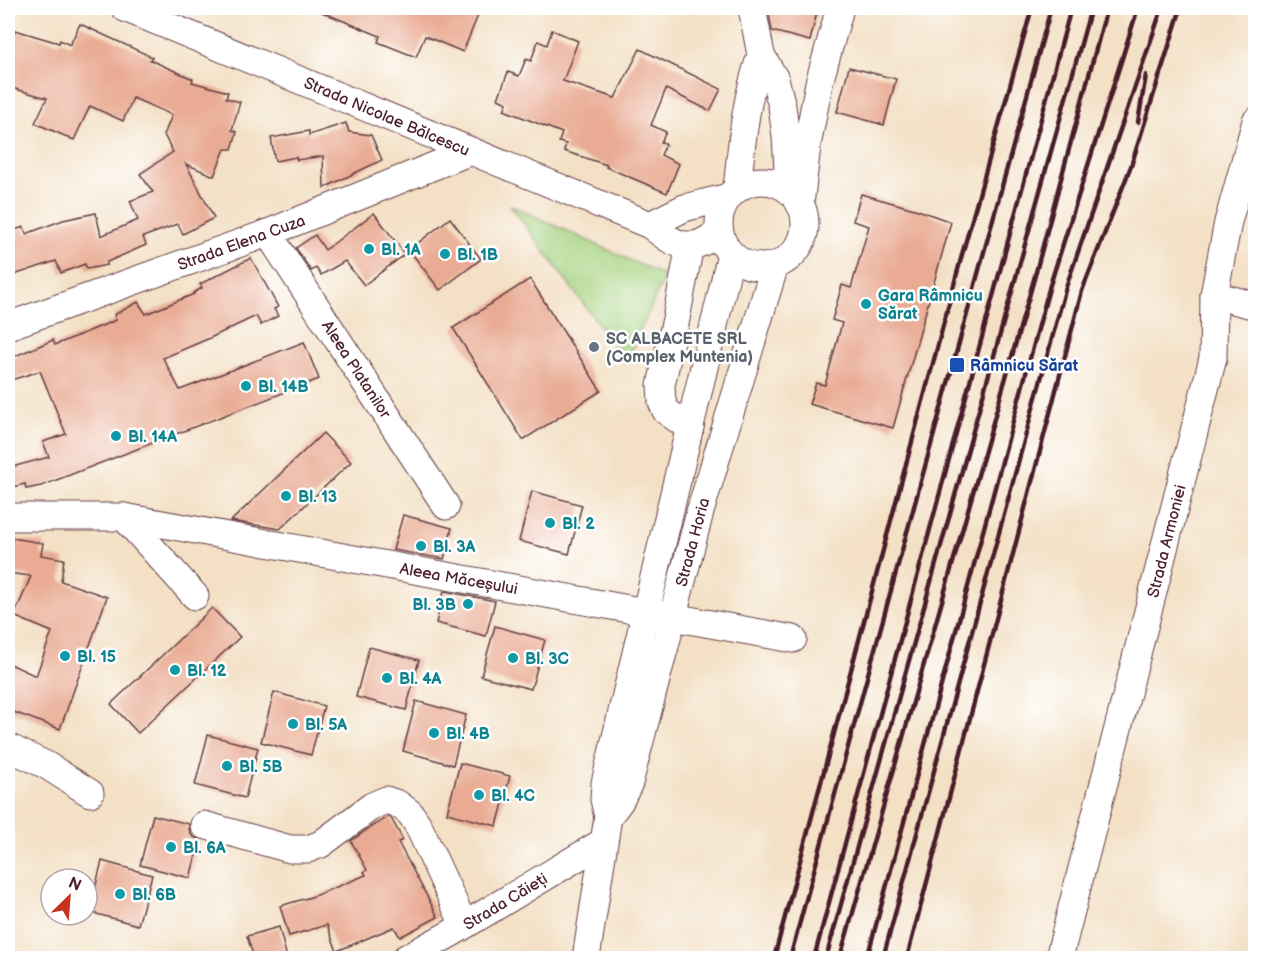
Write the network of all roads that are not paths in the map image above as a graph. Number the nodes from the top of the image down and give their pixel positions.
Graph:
1 (125, 8) edge
2 (752, 8) edge
3 (840, 8) edge
4 (761, 55) junction
5 (1256, 121) edge
6 (471, 151) junction
7 (733, 193) junction
8 (795, 198) junction
9 (650, 225) junction
10 (268, 233) junction
11 (725, 244) junction
12 (690, 245) junction
13 (775, 265) junction
14 (1214, 295) junction
15 (1256, 306) edge
16 (8, 326) edge
17 (690, 428) junction
18 (446, 506) dead end
19 (8, 517) edge
20 (124, 517) junction
21 (195, 596) dead end
22 (794, 639) dead end
23 (8, 747) edge
24 (90, 793) dead end
25 (204, 825) dead end
26 (605, 830) junction
27 (464, 925) junction
28 (406, 958) edge
29 (586, 958) edge
30 (1059, 958) edge

1 - 6 street, Strada Nicolae Bălcescu
2 - 4 street
3 - 8 street
4 - 7 street
4 - 8 street
5 - 14 street, Strada Armoniei
6 - 9 street, Strada Nicolae Bălcescu
6 - 10 street, Strada Elena Cuza
7 - 8 street
7 - 9 street
7 - 11 street
8 - 13 street
9 - 12 street, Strada Nicolae Bălcescu
10 - 16 street, Strada Elena Cuza
10 - 18 street, Aleea Platanilor
11 - 12 street
11 - 13 street
11 - 17 street, Strada Horia
12 - 17 street
13 - 26 street, Strada Horia
14 - 15 street
14 - 30 street, Strada Armoniei
17 - 26 street, Strada Horia
19 - 20 street, Aleea Măceșului
20 - 21 street
20 - 22 street, Aleea Măceșului
23 - 24 street
25 - 27 street
26 - 27 street, Strada Căieți
26 - 29 street, Strada Horia
27 - 28 street, Strada Căieți

